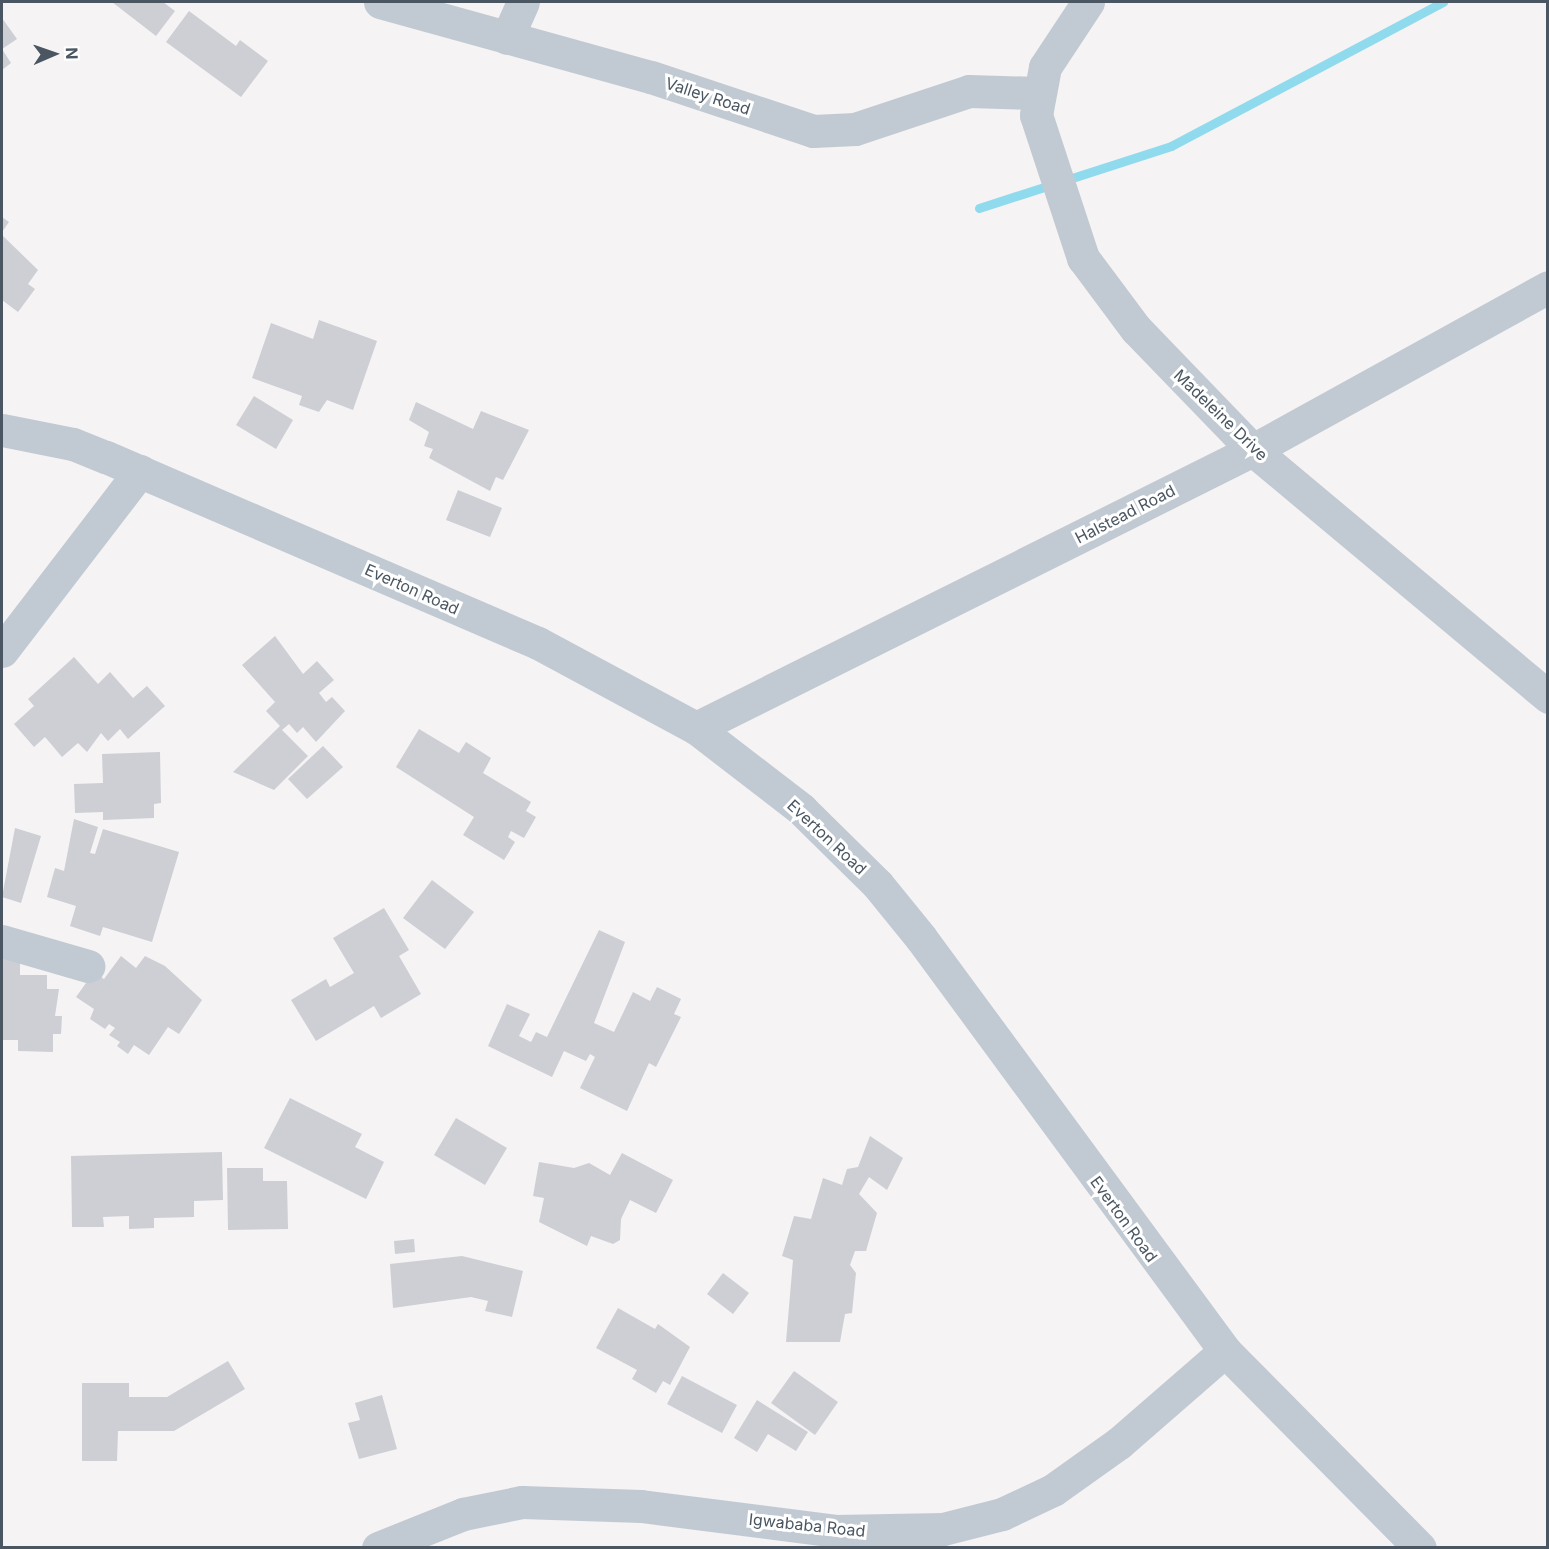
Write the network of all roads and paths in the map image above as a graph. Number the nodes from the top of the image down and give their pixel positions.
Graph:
1 (380, 2) edge
2 (523, 2) edge
3 (1089, 2) edge
4 (507, 38) junction
5 (1037, 104) junction
6 (1548, 287) edge
7 (2, 430) edge
8 (1253, 450) junction
9 (140, 471) junction
10 (2, 651) edge
11 (1548, 697) edge
12 (696, 728) junction
13 (2, 941) edge
14 (88, 966) dead end
15 (1225, 1351) junction
16 (378, 1548) edge
17 (1420, 1548) edge

1 - 4 street, Valley Road
2 - 4 street
3 - 5 street
4 - 5 street, Valley Road
5 - 8 street, Madeleine Drive
6 - 8 street, Halstead Road
7 - 9 street, Everton Road
8 - 11 street, Madeleine Drive
8 - 12 street, Halstead Road
9 - 10 street
9 - 12 street, Everton Road
12 - 15 street, Everton Road
13 - 14 street
15 - 16 street, Igwababa Road
15 - 17 street, Everton Road

